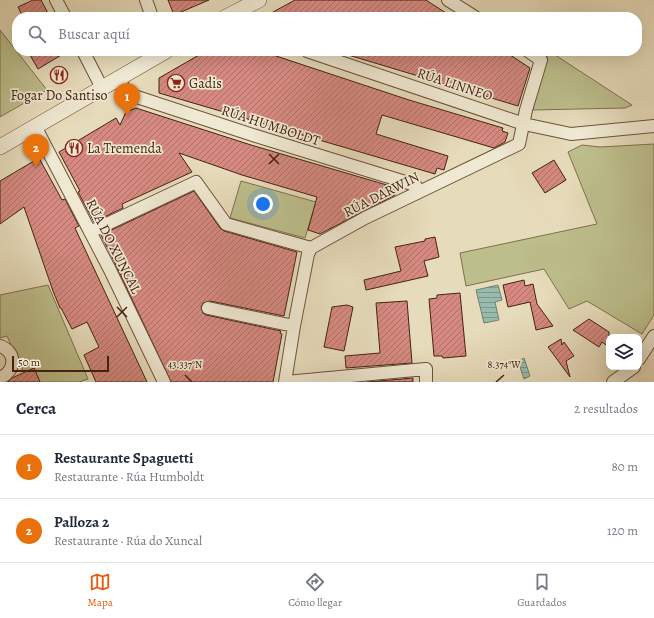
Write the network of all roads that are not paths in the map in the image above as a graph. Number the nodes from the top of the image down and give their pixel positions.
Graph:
1 (56, 0) edge
2 (146, 0) edge
3 (259, 0) edge
4 (448, 0) edge
5 (62, 12) edge
6 (150, 12) edge
7 (242, 12) edge
8 (467, 12) edge
9 (86, 56) edge
10 (158, 56) edge
11 (322, 56) edge
12 (535, 56) edge
13 (117, 80) junction
14 (102, 88) junction
15 (524, 124) junction
16 (35, 126) junction
17 (654, 126) edge
18 (0, 147) edge
19 (418, 192) junction
20 (90, 232) junction
21 (311, 248) junction
22 (208, 308) dead end
23 (294, 326) junction
24 (654, 336) edge
25 (0, 346) edge
26 (642, 354) edge
27 (630, 370) edge
28 (0, 378) edge
29 (164, 382) edge
30 (286, 382) edge
31 (426, 382) edge
32 (613, 382) edge

1 - 5 street
2 - 6 street
3 - 7 street
4 - 8 street
9 - 14 street
10 - 13 street
11 - 15 street, RÚA LINNEO
12 - 15 street, RÚA DARWIN
13 - 14 street
13 - 19 street, RÚA HUMBOLDT
14 - 16 street
15 - 17 street, RÚA LINNEO
15 - 19 street, RÚA DARWIN
16 - 18 street
16 - 20 street, RÚA DO XUNCAL
19 - 21 street, RÚA DARWIN
20 - 21 street
20 - 29 street, RÚA DO XUNCAL
21 - 23 street
22 - 23 street
23 - 30 street
24 - 26 street
25 - 28 street
27 - 32 street
30 - 31 street

